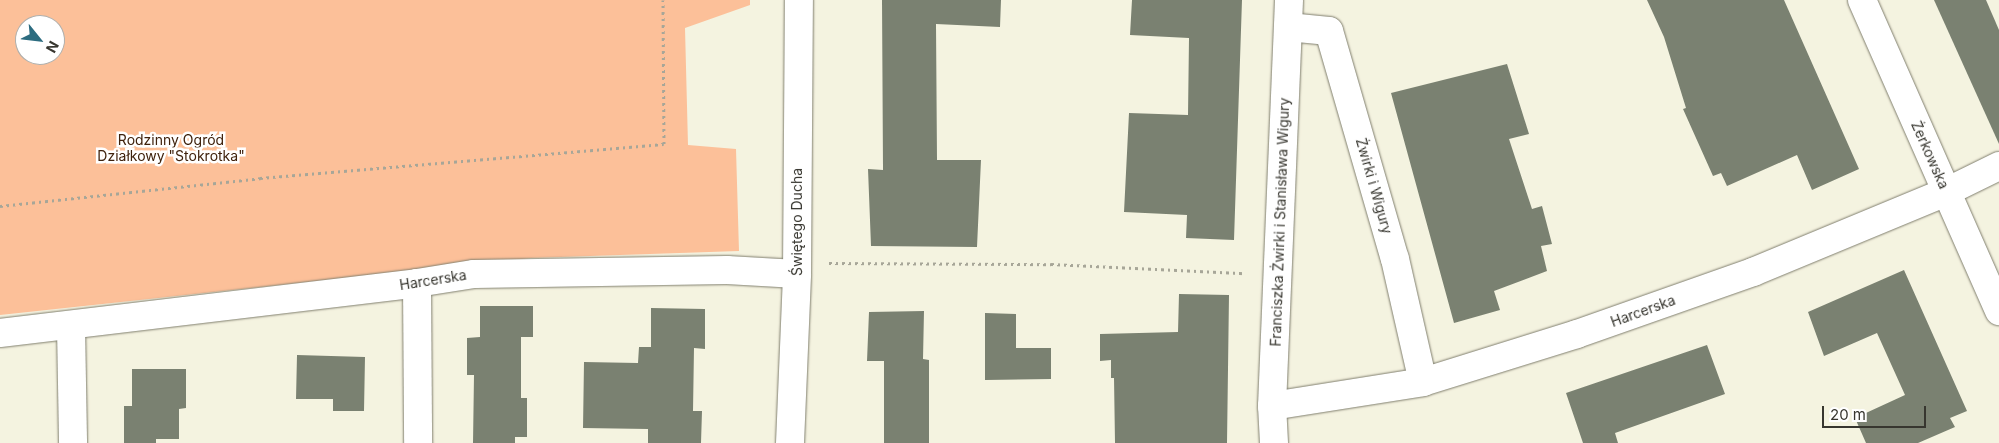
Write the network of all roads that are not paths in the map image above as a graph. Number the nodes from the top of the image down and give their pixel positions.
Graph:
1 (799, 0) edge
2 (1289, 0) edge
3 (1862, 0) edge
4 (1288, 27) junction
5 (1999, 166) edge
6 (1946, 192) junction
7 (797, 274) junction
8 (417, 283) junction
9 (1999, 310) edge
10 (71, 326) junction
11 (0, 333) edge
12 (1423, 382) junction
13 (1272, 406) junction
14 (73, 443) edge
15 (418, 443) edge
16 (790, 443) edge
17 (1274, 443) edge

1 - 7 street, Świętego Ducha
2 - 4 street, Franciszka Żwirki i Stanisława Wigury
3 - 6 street, Żerkowska
4 - 12 street, Żwirki i Wigury
4 - 13 street, Franciszka Żwirki i Stanisława Wigury
5 - 6 street, Harcerska
6 - 9 street, Żerkowska
6 - 12 street, Harcerska
7 - 8 street, Harcerska
7 - 16 street, Świętego Ducha
8 - 10 street, Harcerska
8 - 15 street
10 - 11 street, Harcerska
10 - 14 street
12 - 13 street, Harcerska
13 - 17 street, Franciszka Żwirki i Stanisława Wigury

